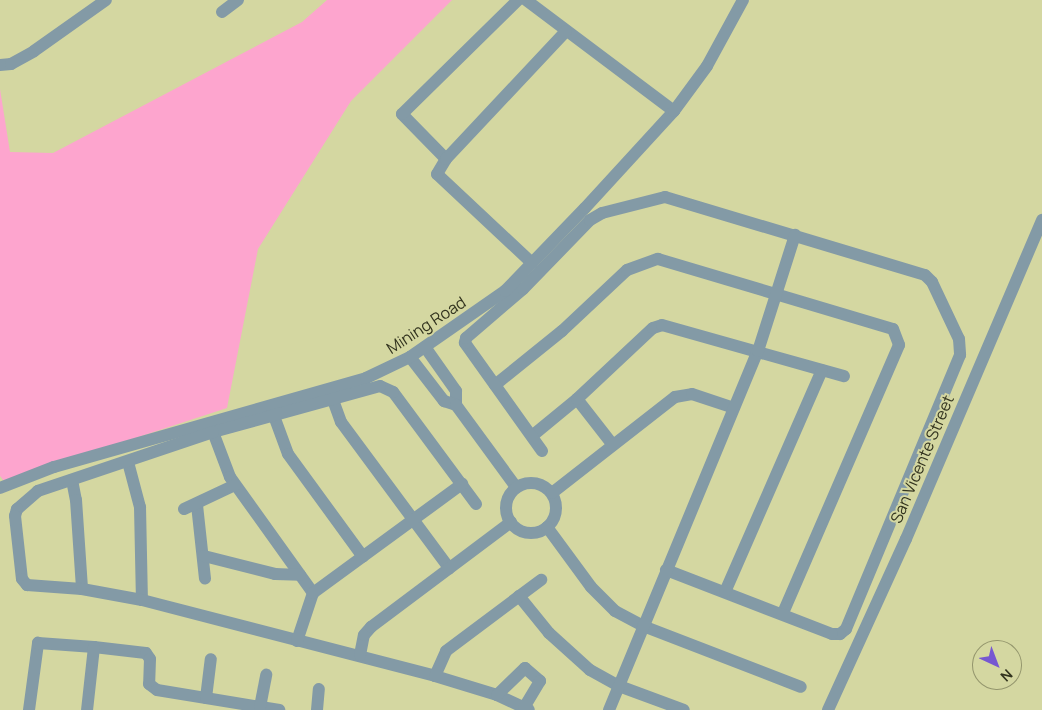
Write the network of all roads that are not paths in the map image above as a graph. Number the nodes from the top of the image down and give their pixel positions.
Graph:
1 (106, 0) edge
2 (238, 0) edge
3 (518, 0) edge
4 (526, 0) edge
5 (742, 0) edge
6 (222, 12) dead end
7 (566, 31) junction
8 (0, 65) edge
9 (674, 110) junction
10 (446, 160) junction
11 (1042, 220) edge
12 (795, 235) junction
13 (532, 263) junction
14 (777, 293) junction
15 (425, 347) junction
16 (758, 351) junction
17 (410, 357) junction
18 (440, 369) junction
19 (822, 370) junction
20 (844, 376) dead end
21 (427, 379) junction
22 (495, 385) junction
23 (577, 399) junction
24 (333, 400) junction
25 (456, 405) junction
26 (734, 408) junction
27 (274, 416) junction
28 (213, 432) junction
29 (532, 436) junction
30 (613, 445) junction
31 (542, 451) dead end
32 (128, 462) junction
33 (72, 480) junction
34 (462, 484) junction
35 (236, 485) junction
36 (0, 488) edge
37 (516, 488) junction
38 (552, 493) junction
39 (476, 504) dead end
40 (197, 505) junction
41 (184, 509) dead end
42 (413, 520) junction
43 (511, 522) junction
44 (547, 527) junction
45 (204, 556) junction
46 (363, 557) junction
47 (449, 568) junction
48 (666, 570) junction
49 (300, 575) junction
50 (205, 579) dead end
51 (541, 580) dead end
52 (82, 589) junction
53 (725, 592) junction
54 (313, 593) junction
55 (520, 596) junction
56 (142, 600) junction
57 (783, 613) junction
58 (642, 626) junction
59 (297, 641) junction
60 (94, 647) junction
61 (360, 656) junction
62 (210, 659) dead end
63 (266, 675) dead end
64 (435, 676) junction
65 (619, 686) junction
66 (801, 687) dead end
67 (319, 689) dead end
68 (497, 695) junction
69 (206, 698) junction
70 (511, 706) edge
71 (260, 707) junction
72 (527, 709) edge
73 (29, 710) edge
74 (87, 710) edge
75 (279, 710) edge
76 (317, 710) edge
77 (609, 710) edge
78 (684, 710) edge
79 (828, 710) edge

1 - 8 street
2 - 6 street
3 - 10 street
4 - 7 street
5 - 9 street, Mining Road
7 - 9 street
7 - 10 street
9 - 13 street, Mining Road
10 - 13 street
11 - 79 street, San Vicente Street
12 - 14 street
12 - 22 street
12 - 57 street
13 - 15 street, Mining Road
14 - 16 street
14 - 22 street
14 - 57 street
15 - 17 street, Mining Road
15 - 18 street
16 - 19 street
16 - 23 street
16 - 26 street
17 - 21 street
17 - 36 street, Mining Road
18 - 21 street
18 - 25 street
19 - 20 street
19 - 53 street
21 - 25 street
22 - 29 street
23 - 29 street
23 - 30 street
24 - 27 street
24 - 34 street
24 - 42 street
25 - 37 street
26 - 30 street
26 - 48 street
27 - 28 street
27 - 46 street
28 - 32 street
28 - 35 street
29 - 31 street
30 - 38 street
32 - 33 street
32 - 56 street
33 - 52 street
33 - 52 street
34 - 39 street
34 - 42 street
35 - 40 street
35 - 49 street
37 - 38 street
37 - 43 street
38 - 44 street
40 - 41 street
40 - 45 street
42 - 46 street
42 - 47 street
43 - 44 street
43 - 47 street
44 - 58 street
45 - 49 street
45 - 50 street
46 - 54 street
47 - 61 street
48 - 53 street
48 - 58 street
49 - 54 street
51 - 55 street
52 - 56 street
53 - 57 street
54 - 59 street
55 - 64 street
55 - 65 street
56 - 59 street
58 - 65 street
58 - 66 street
59 - 61 street
60 - 69 street
60 - 73 street
60 - 74 street
61 - 64 street
62 - 69 street
63 - 71 street
64 - 68 street
65 - 77 street
65 - 78 street
67 - 76 street
68 - 70 street
68 - 72 street
69 - 71 street
70 - 72 street
71 - 75 street

